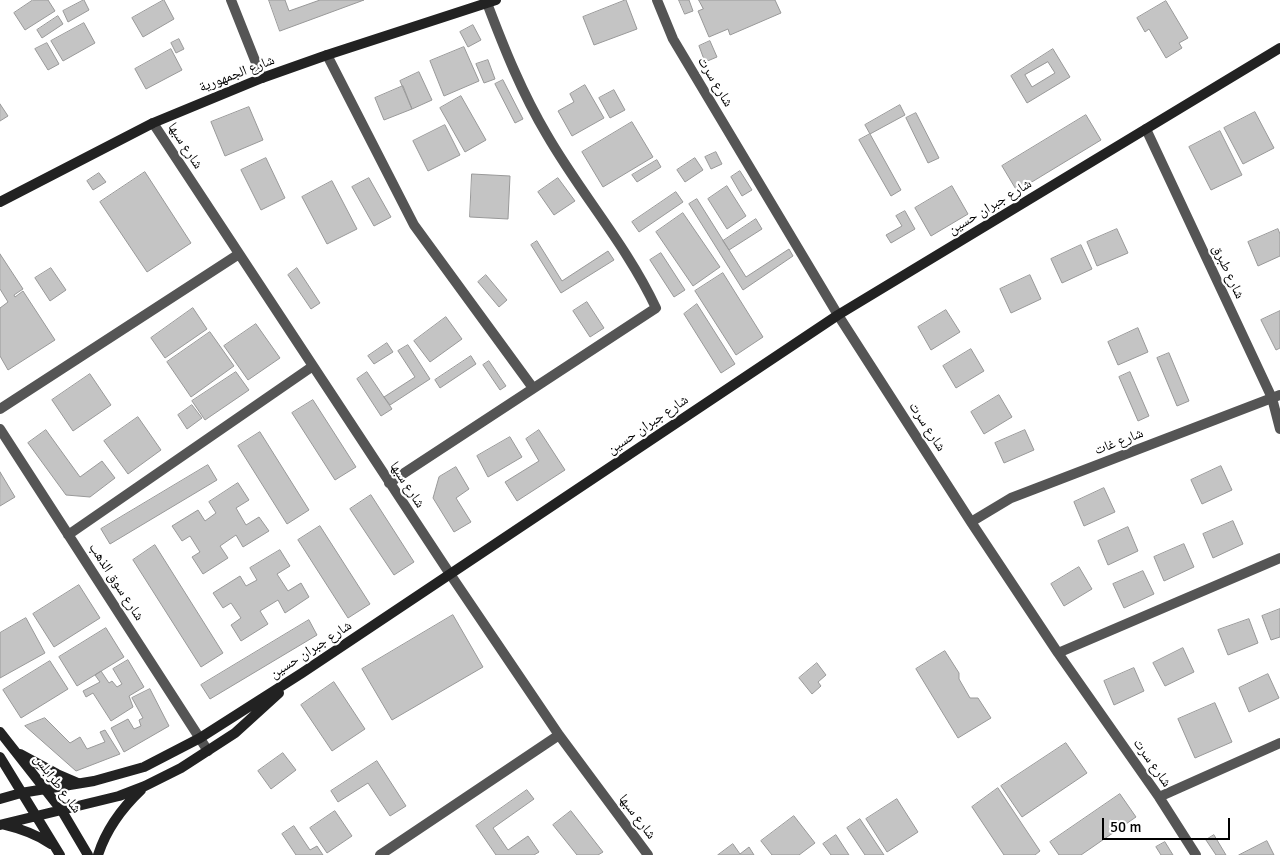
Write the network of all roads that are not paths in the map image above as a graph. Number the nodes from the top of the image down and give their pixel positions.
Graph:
1 (231, 0) edge
2 (657, 0) edge
3 (492, 2) edge
4 (1280, 48) edge
5 (327, 55) junction
6 (262, 78) junction
7 (153, 123) junction
8 (1146, 129) junction
9 (0, 202) edge
10 (239, 254) junction
11 (838, 315) junction
12 (313, 366) junction
13 (533, 388) junction
14 (1276, 396) edge
15 (0, 409) edge
16 (0, 429) edge
17 (1280, 429) edge
18 (389, 483) junction
19 (972, 522) junction
20 (68, 535) junction
21 (1280, 558) edge
22 (450, 574) junction
23 (1058, 653) junction
24 (302, 673) junction
25 (0, 732) edge
26 (559, 735) junction
27 (200, 738) junction
28 (1280, 743) edge
29 (14, 751) junction
30 (208, 751) junction
31 (0, 757) edge
32 (79, 784) junction
33 (145, 786) junction
34 (45, 789) junction
35 (21, 793) junction
36 (1159, 797) junction
37 (0, 799) edge
38 (62, 811) junction
39 (36, 816) junction
40 (1, 824) edge
41 (57, 851) edge
42 (88, 855) edge
43 (98, 855) edge
44 (380, 855) edge
45 (648, 855) edge
46 (1196, 855) edge

1 - 6 street
2 - 11 street, شارع سرت
3 - 5 main road, شارع الجمهورية
3 - 13 street
4 - 8 main road, شارع جبران حسين
5 - 6 main road, شارع الجمهورية
5 - 13 street
6 - 7 main road, شارع الجمهورية
7 - 9 main road, شارع الجمهورية
7 - 10 street, شارع سبها
8 - 11 main road, شارع جبران حسين
8 - 14 street, شارع طبرق
10 - 12 street, شارع سبها
10 - 15 street
11 - 19 street, شارع سرت
11 - 22 main road, شارع جبران حسين
12 - 18 street, شارع سبها
12 - 20 street
13 - 18 street
14 - 17 street, شارع طبرق
14 - 19 street, شارع غات
16 - 20 street, شارع سوق الذهب
18 - 22 street, شارع سبها
19 - 23 street, شارع سرت
20 - 27 street, شارع سوق الذهب
21 - 23 street
22 - 24 main road, شارع جبران حسين
22 - 26 street, شارع سبها
23 - 36 street, شارع سرت
24 - 27 main road, شارع جبران حسين
24 - 30 main road
25 - 29 main road, شارع طرابلس
26 - 44 street
26 - 45 street, شارع سبها
27 - 30 street, شارع سوق الذهب
27 - 32 main road, شارع جبران حسين
28 - 36 street
29 - 32 main road
29 - 34 main road, شارع طرابلس
30 - 33 main road
31 - 35 main road
32 - 34 main road, شارع جبران حسين
33 - 38 main road
33 - 43 main road
34 - 35 main road, شارع جبران حسين
34 - 38 main road, شارع طرابلس
35 - 37 main road, شارع جبران حسين
35 - 39 main road
36 - 46 street, شارع سرت
38 - 39 main road
38 - 42 main road, شارع طرابلس
39 - 40 main road
39 - 41 main road
40 - 41 main road

